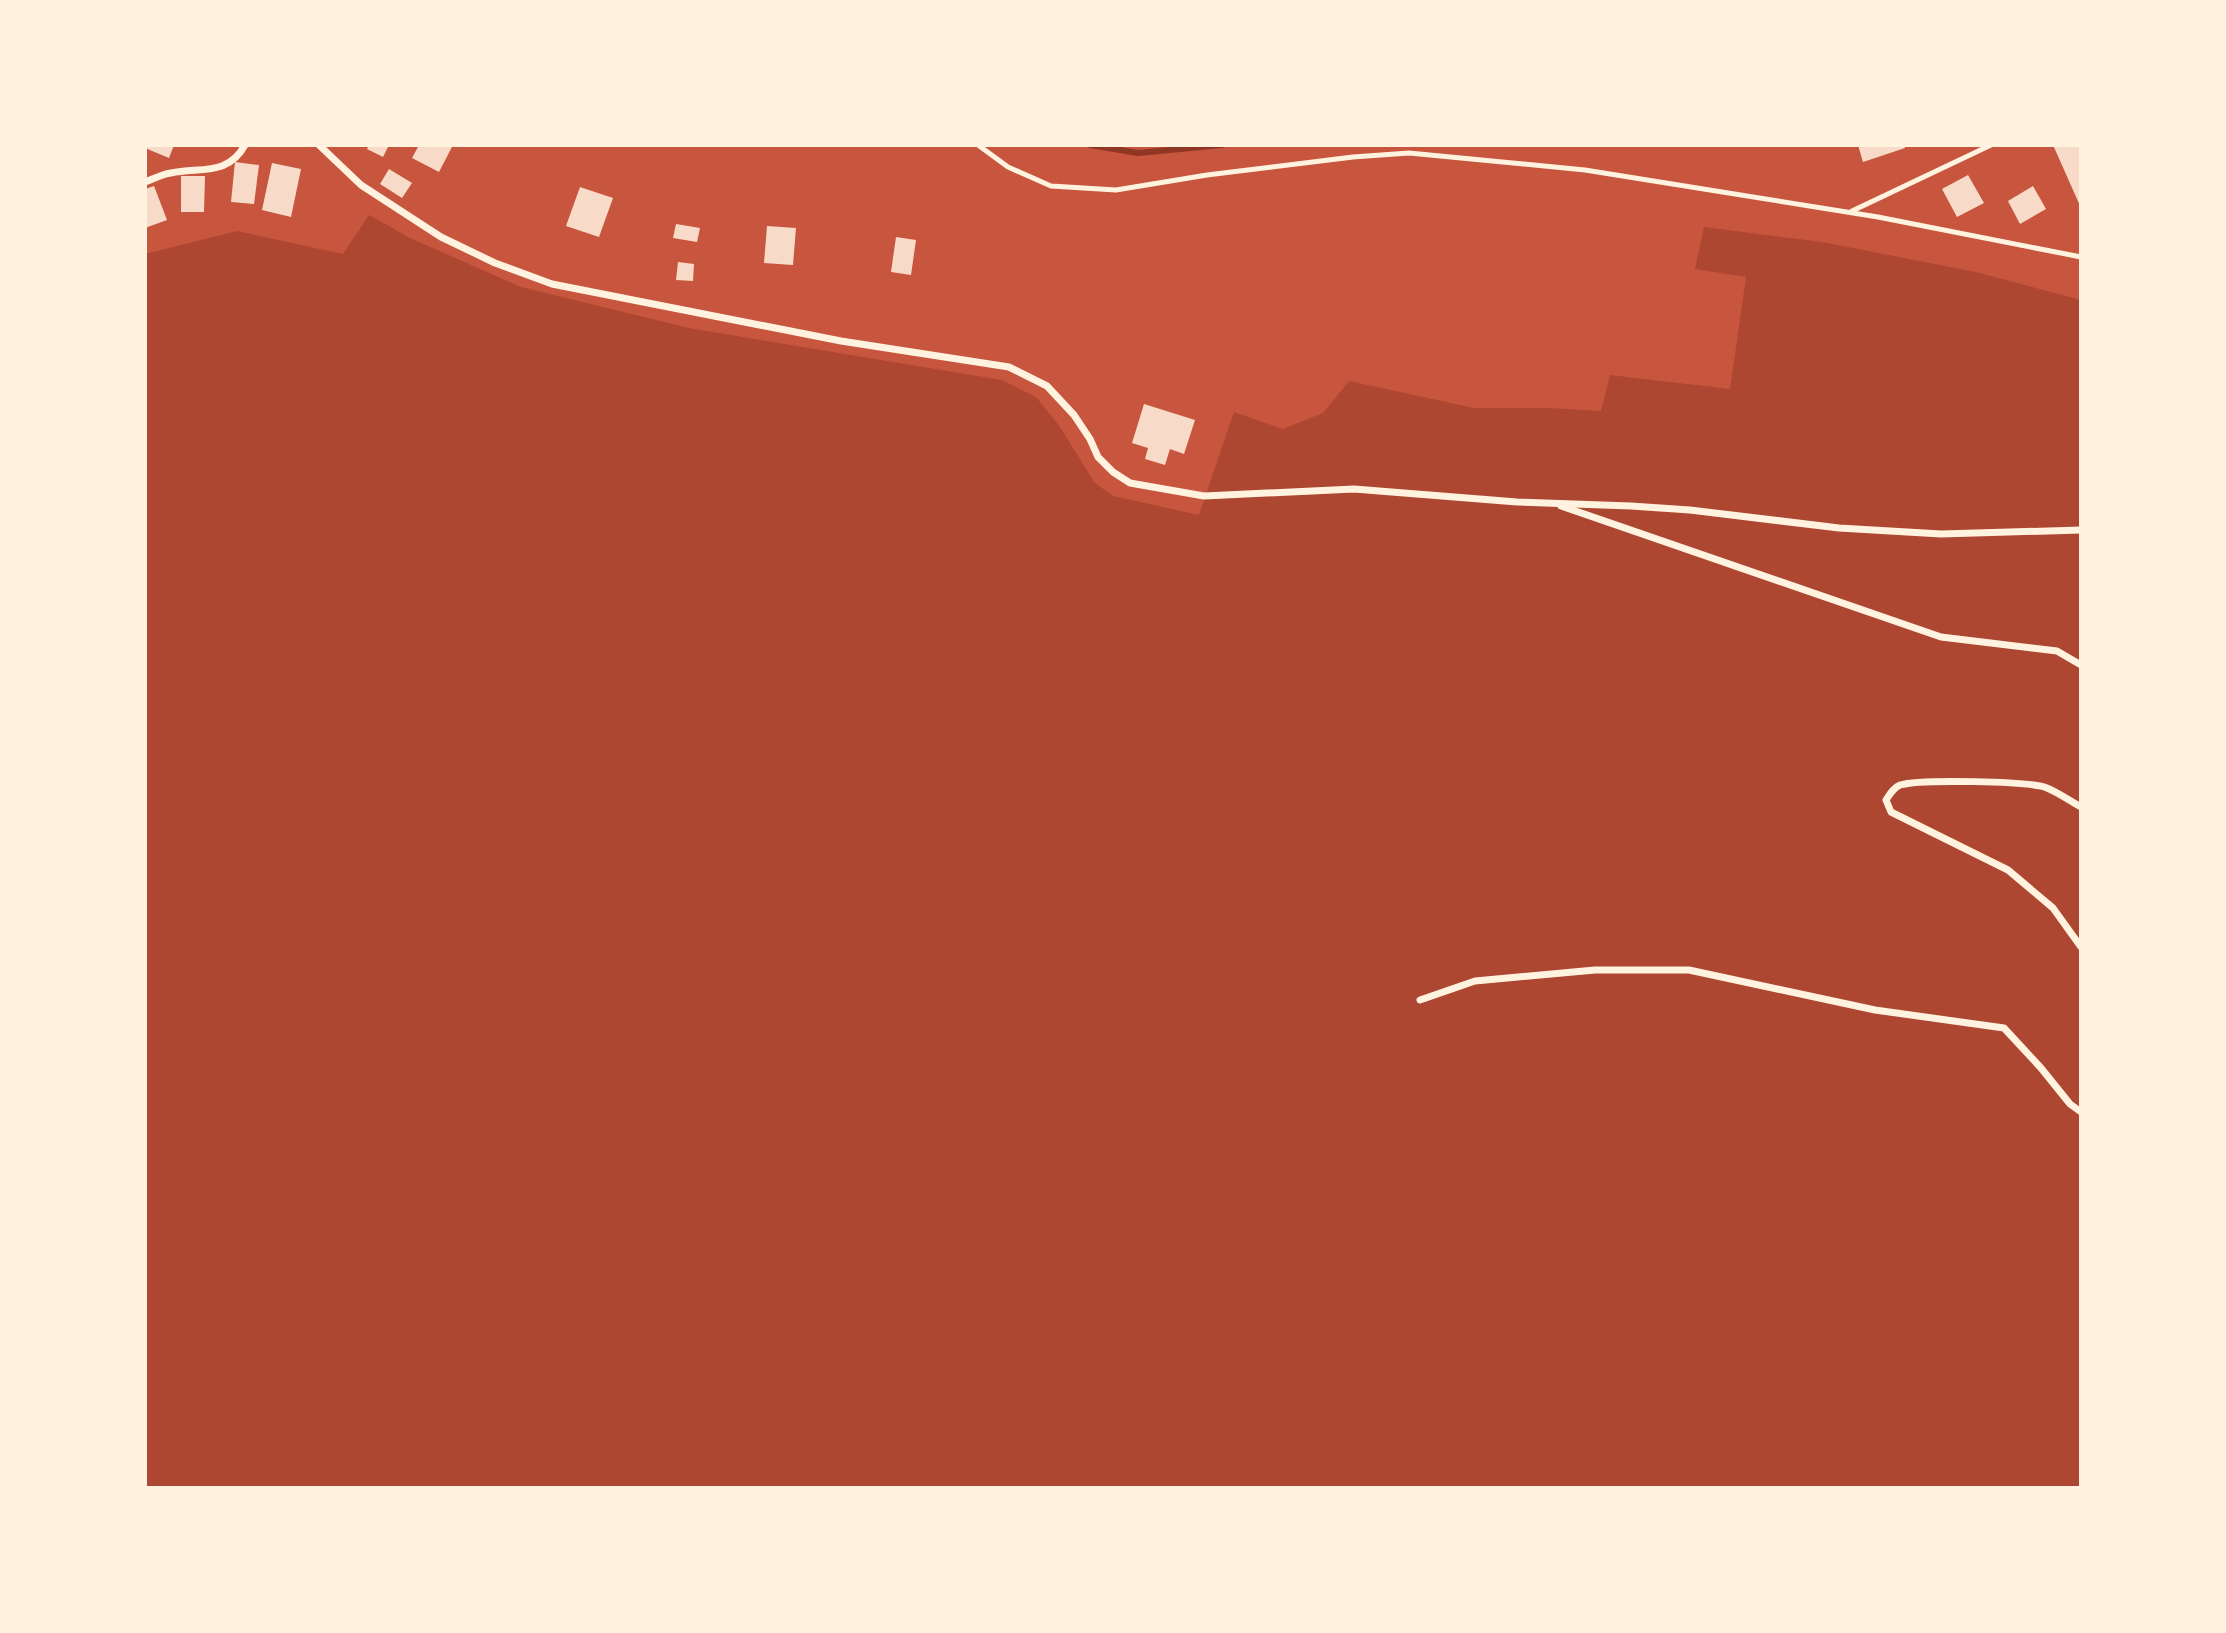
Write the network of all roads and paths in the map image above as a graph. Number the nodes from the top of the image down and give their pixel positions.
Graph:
1 (245, 145) edge
2 (319, 145) edge
3 (978, 145) edge
4 (1991, 145) edge
5 (145, 182) edge
6 (1850, 212) junction
7 (2081, 257) edge
8 (1553, 503) junction
9 (2081, 530) edge
10 (2081, 665) edge
11 (2081, 807) edge
12 (2081, 947) edge
13 (1420, 1000) dead end
14 (2081, 1112) edge

1 - 5 street
2 - 8 street
3 - 6 lane
4 - 6 lane
6 - 7 lane
8 - 9 street
8 - 10 street
11 - 12 street
13 - 14 street

